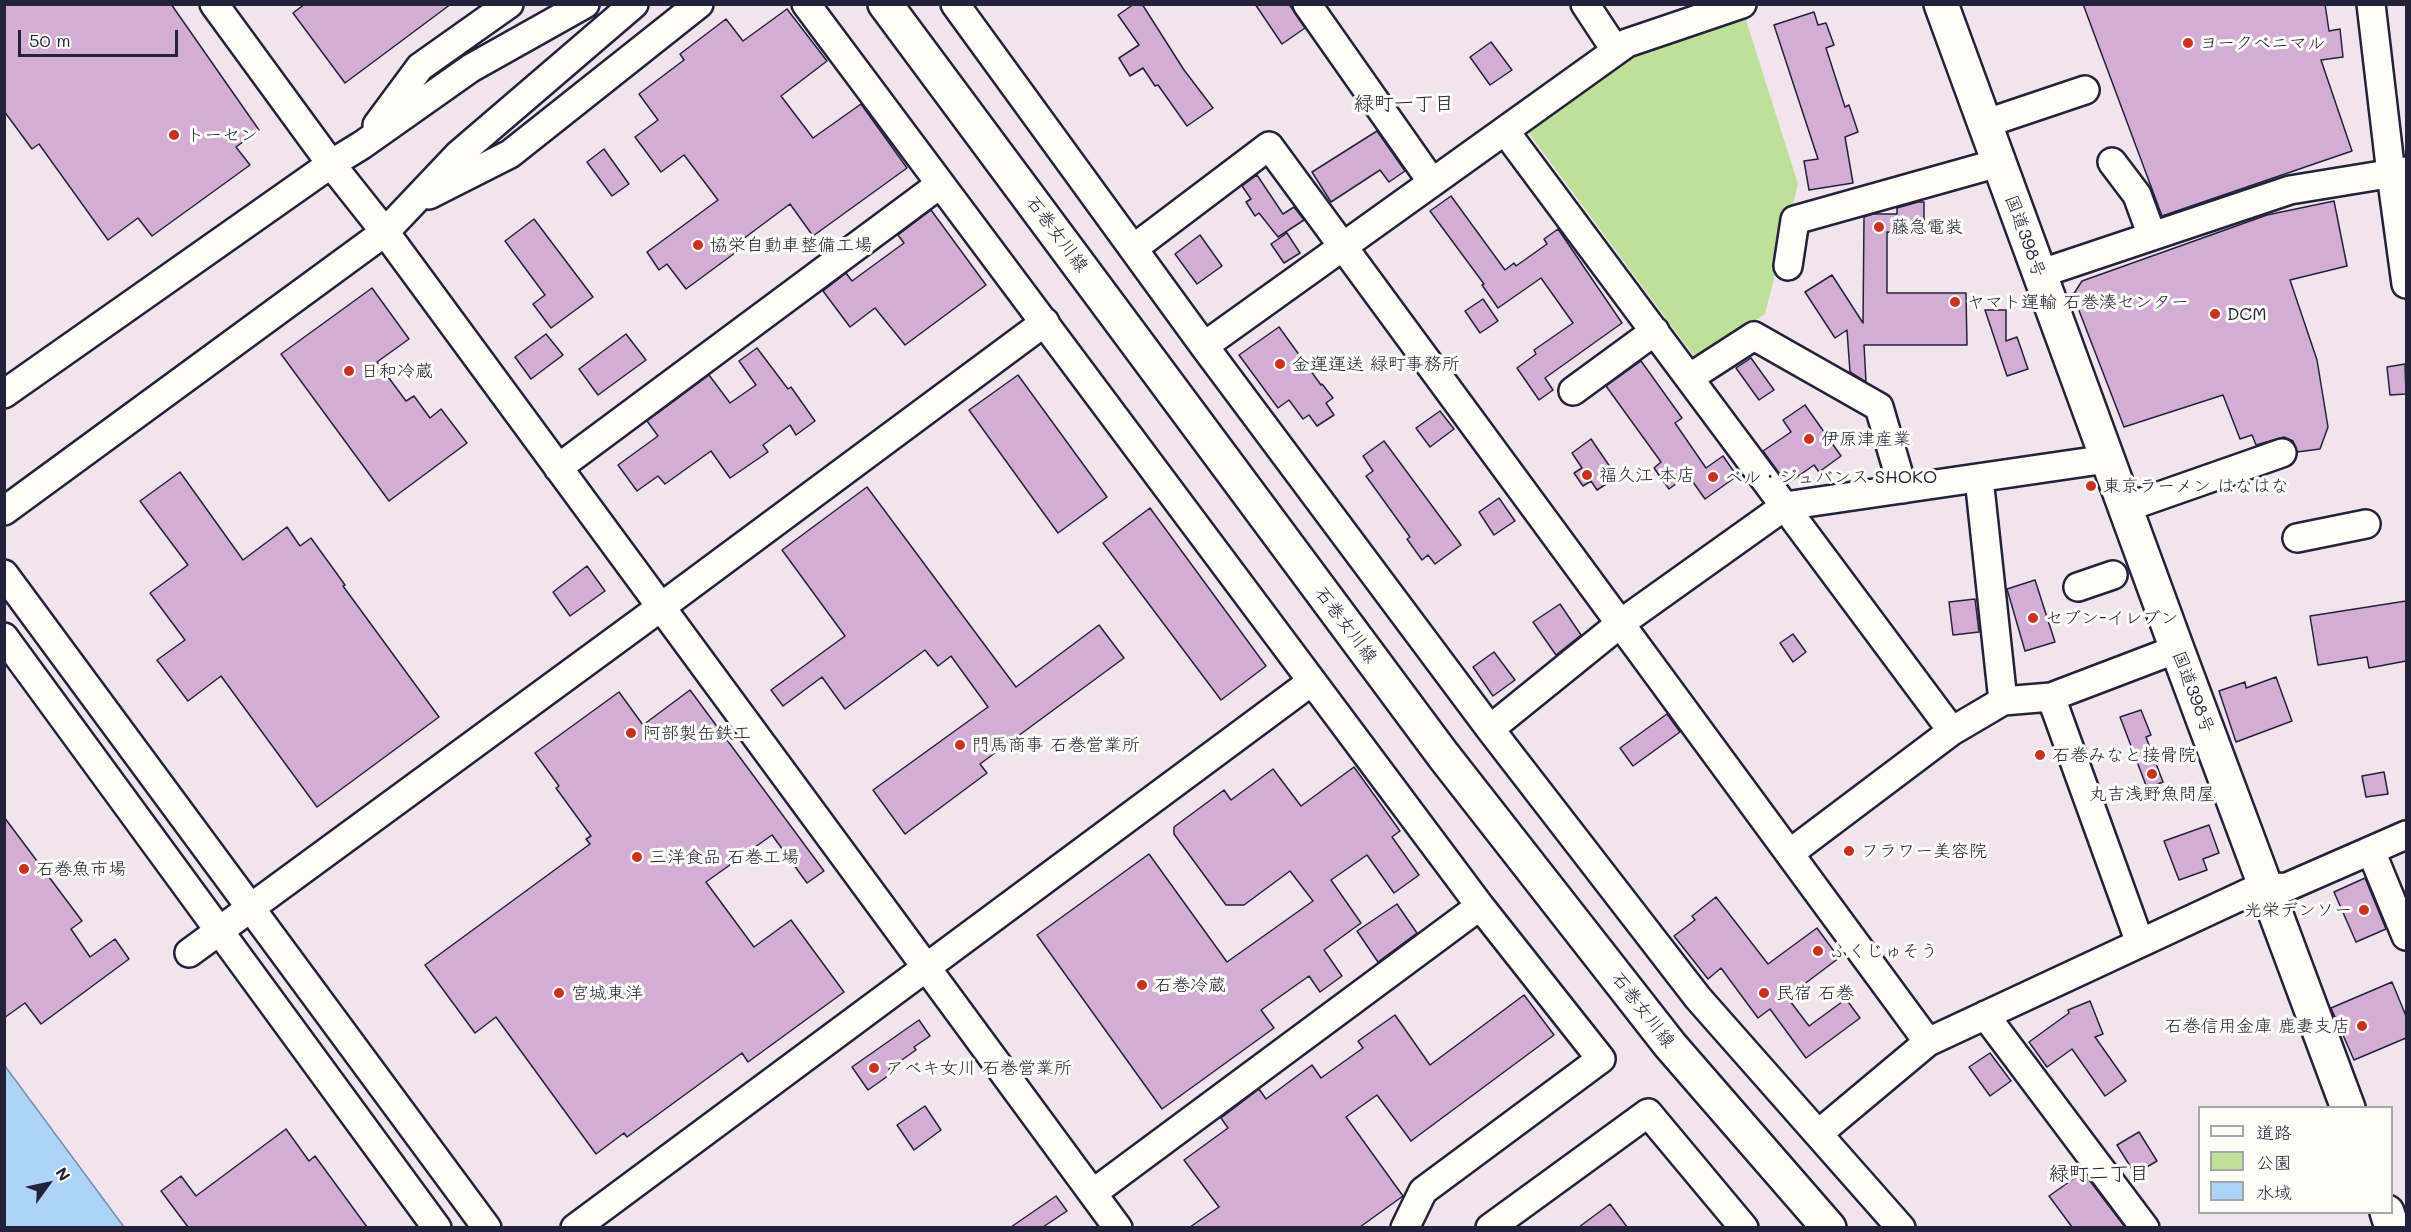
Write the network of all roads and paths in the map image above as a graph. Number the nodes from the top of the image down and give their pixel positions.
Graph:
1 (214, 4) edge
2 (509, 4) edge
3 (585, 4) edge
4 (634, 4) edge
5 (699, 4) edge
6 (806, 4) edge
7 (885, 4) edge
8 (955, 4) edge
9 (1307, 4) edge
10 (1585, 4) edge
11 (1742, 4) edge
12 (1941, 4) edge
13 (2370, 4) edge
14 (1616, 51) junction
15 (2085, 90) dead end
16 (1984, 124) junction
17 (1505, 131) junction
18 (362, 145) junction
19 (2112, 162) dead end
20 (1998, 163) junction
21 (331, 164) junction
22 (2398, 173) edge
23 (1432, 182) junction
24 (939, 185) junction
25 (410, 204) junction
26 (385, 232) junction
27 (2152, 236) junction
28 (1341, 246) junction
29 (1134, 248) junction
30 (1788, 266) dead end
31 (2039, 274) junction
32 (2406, 284) edge
33 (1045, 322) junction
34 (1655, 331) junction
35 (1204, 346) junction
36 (1689, 378) junction
37 (1574, 391) dead end
38 (4, 394) edge
39 (2282, 453) dead end
40 (2107, 459) junction
41 (558, 468) junction
42 (1979, 478) junction
43 (1903, 489) junction
44 (1785, 506) junction
45 (2125, 508) junction
46 (4, 511) edge
47 (2366, 524) dead end
48 (2297, 538) dead end
49 (4, 574) edge
50 (2113, 575) dead end
51 (2078, 587) dead end
52 (661, 607) junction
53 (1621, 623) junction
54 (4, 637) edge
55 (2176, 649) junction
56 (1311, 682) junction
57 (2051, 697) junction
58 (2003, 701) junction
59 (1490, 729) junction
60 (1952, 731) junction
61 (2406, 836) edge
62 (2371, 851) junction
63 (1790, 853) junction
64 (2266, 888) junction
65 (1480, 906) junction
66 (250, 908) junction
67 (220, 930) junction
68 (2406, 936) edge
69 (2140, 943) junction
70 (189, 953) dead end
71 (926, 967) junction
72 (1985, 1015) junction
73 (1928, 1042) junction
74 (2348, 1106) edge
75 (1818, 1134) junction
76 (1093, 1193) junction
77 (437, 1227) edge
78 (487, 1227) edge
79 (575, 1227) edge
80 (1118, 1227) edge
81 (1406, 1227) edge
82 (1491, 1227) edge
83 (1744, 1227) edge
84 (1829, 1227) edge
85 (1901, 1227) edge
86 (2145, 1227) edge

1 - 21 street
2 - 18 street
3 - 18 street
4 - 25 street
5 - 25 street
6 - 24 street
7 - 84 main road, 石巻女川線
8 - 29 street
9 - 23 street
10 - 14 street
11 - 14 street
12 - 16 main road, 国道398号
13 - 22 street
14 - 17 street
15 - 16 street
16 - 20 main road, 国道398号
17 - 23 street
17 - 34 street
18 - 21 street
19 - 27 street
20 - 30 street
20 - 31 main road, 国道398号
21 - 26 street
21 - 38 street
22 - 27 street
22 - 32 street
23 - 28 street
24 - 33 street
24 - 41 street
25 - 26 street
26 - 41 street
26 - 46 street
27 - 31 street
28 - 29 street
28 - 35 street
28 - 53 street
29 - 35 street
31 - 40 main road, 国道398号
33 - 52 street
33 - 56 street
34 - 36 street
34 - 37 street
35 - 59 street
36 - 43 street
36 - 44 street
39 - 45 street
40 - 42 street
40 - 45 main road, 国道398号
41 - 52 street
42 - 43 street
42 - 58 street
43 - 44 street
44 - 53 street
44 - 60 street
45 - 55 main road, 国道398号
47 - 48 street
49 - 66 street
50 - 51 street
52 - 66 street
52 - 71 street
53 - 59 street
53 - 63 street
54 - 67 street
55 - 57 street
55 - 64 main road, 国道398号
56 - 65 street
56 - 71 street
57 - 58 street
57 - 69 street
58 - 60 street
59 - 75 street
60 - 63 street
61 - 62 street
62 - 64 street
62 - 68 street
63 - 73 street
64 - 69 street
64 - 74 main road, 国道398号
65 - 76 street
65 - 81 street
66 - 67 street
66 - 78 street
67 - 70 street
67 - 77 street
69 - 72 street
71 - 76 street
71 - 79 street
72 - 73 street
72 - 86 street
73 - 75 street
75 - 85 street
76 - 80 street
82 - 83 street

